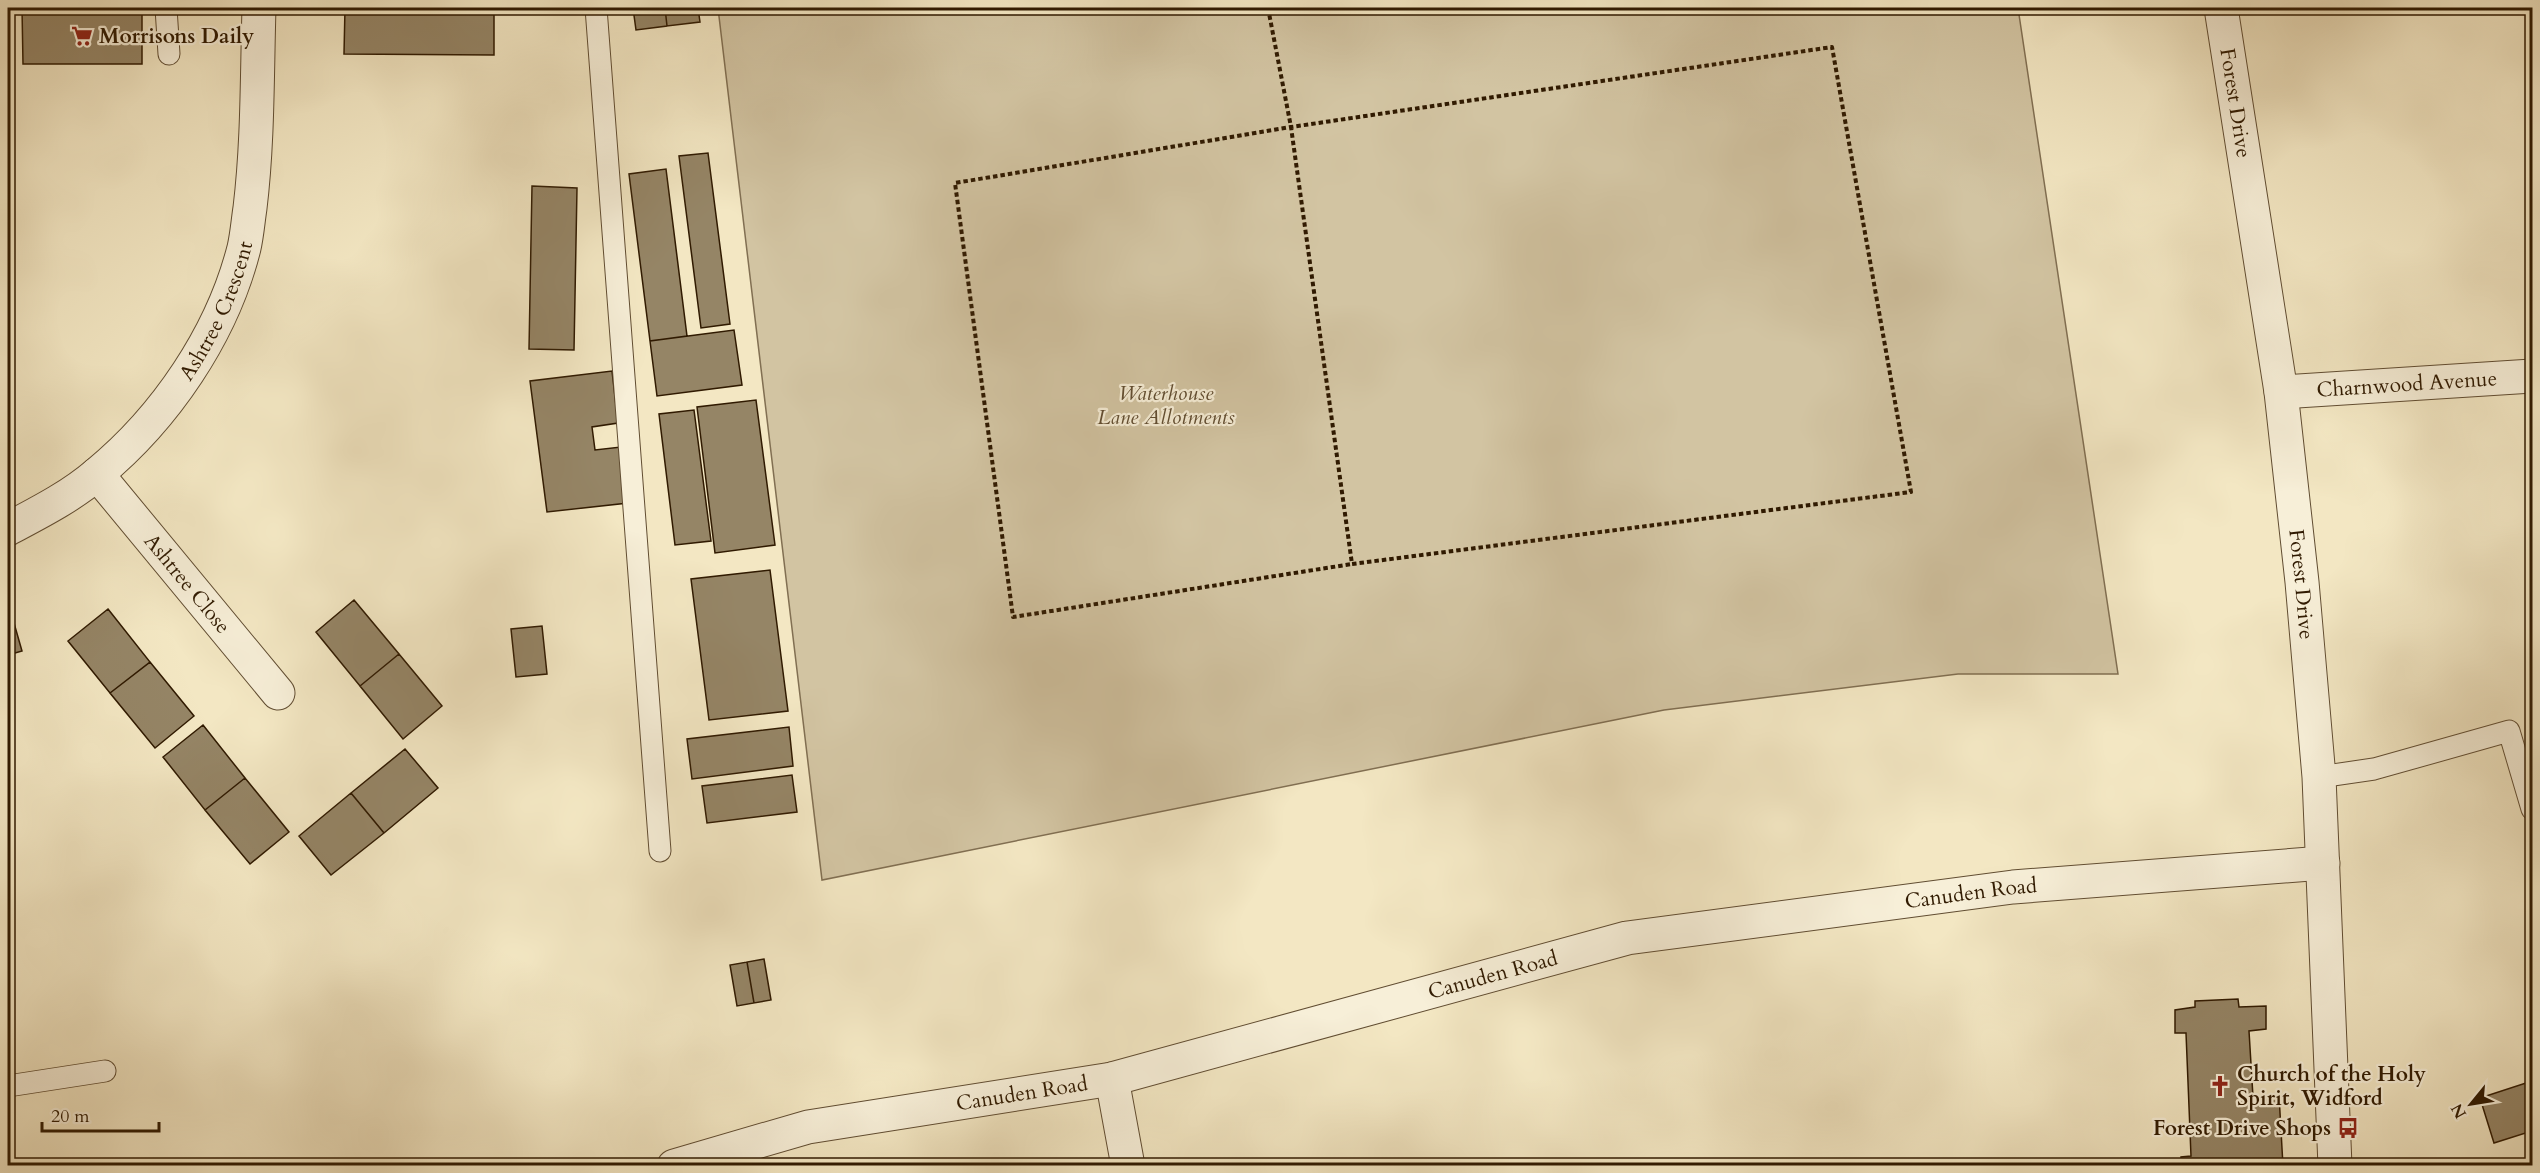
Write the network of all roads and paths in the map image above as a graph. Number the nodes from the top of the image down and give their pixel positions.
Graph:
1 (166, 8) edge
2 (259, 8) edge
3 (596, 8) edge
4 (1268, 8) edge
5 (2221, 8) edge
6 (169, 54) dead end
7 (1291, 127) junction
8 (2532, 376) edge
9 (2281, 392) junction
10 (97, 474) junction
11 (8, 529) edge
12 (1352, 564) junction
13 (278, 693) dead end
14 (2319, 777) junction
15 (2532, 809) edge
16 (660, 851) dead end
17 (2323, 863) junction
18 (105, 1071) dead end
19 (1112, 1079) junction
20 (8, 1086) edge
21 (674, 1166) edge
22 (1128, 1166) edge
23 (2335, 1166) edge

1 - 6 lane
2 - 10 street, Ashtree Crescent
3 - 16 lane
4 - 7 path
5 - 9 street, Forest Drive
7 - 12 path
7 - 12 path
7 - 12 path
8 - 9 street, Charnwood Avenue
9 - 14 street, Forest Drive
10 - 11 street, Ashtree Crescent
10 - 13 street, Ashtree Close
14 - 15 lane
14 - 17 street, Forest Drive
17 - 19 street, Canuden Road
17 - 23 street, Forest Drive
18 - 20 lane
19 - 21 street, Canuden Road
19 - 22 street

